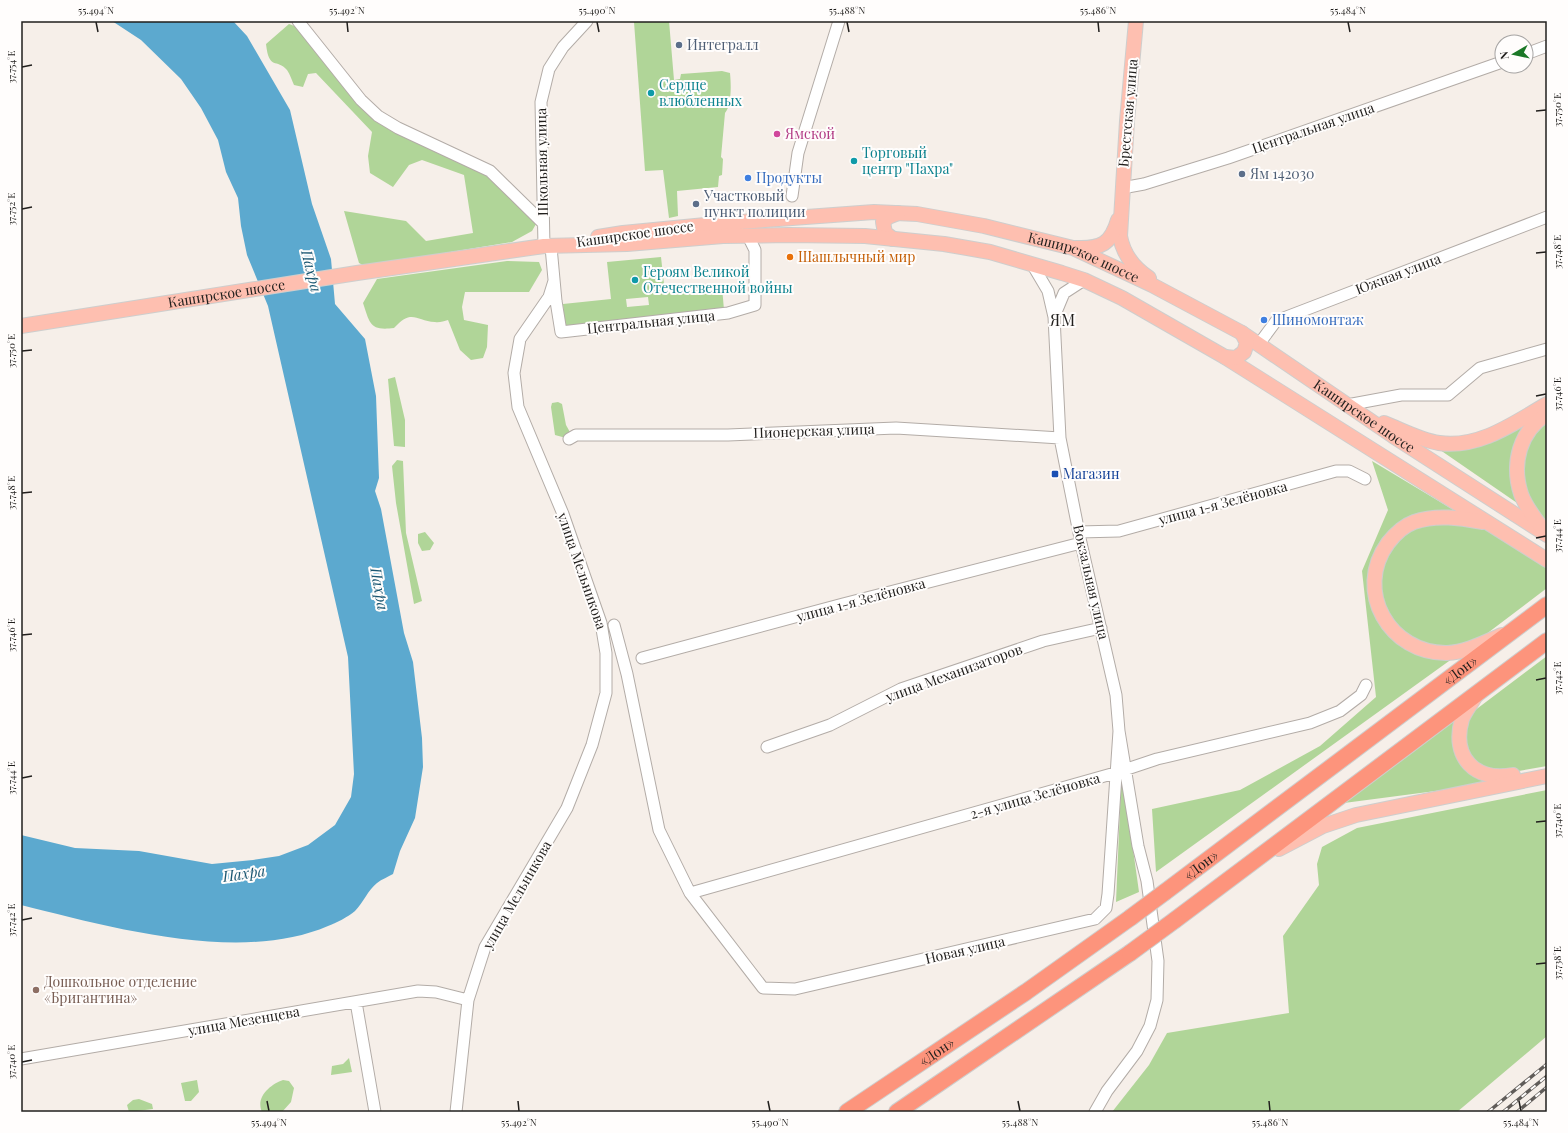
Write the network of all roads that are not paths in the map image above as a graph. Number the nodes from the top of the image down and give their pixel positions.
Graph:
1 (298, 21) edge
2 (587, 21) edge
3 (839, 21) edge
4 (1136, 21) edge
5 (1547, 46) edge
6 (1534, 51) edge
7 (1494, 65) edge
8 (1122, 188) junction
9 (792, 196) dead end
10 (1121, 206) junction
11 (898, 213) junction
12 (1547, 217) edge
13 (543, 223) junction
14 (748, 236) junction
15 (894, 239) junction
16 (547, 246) junction
17 (1073, 248) junction
18 (1032, 264) junction
19 (1084, 280) junction
20 (554, 281) junction
21 (1168, 293) junction
22 (1054, 317) junction
23 (21, 326) edge
24 (1242, 333) junction
25 (1259, 344) junction
26 (1547, 348) edge
27 (1226, 357) junction
28 (1547, 404) edge
29 (1352, 409) junction
30 (1547, 414) edge
31 (1060, 438) junction
32 (569, 439) dead end
33 (1364, 479) dead end
34 (1489, 523) junction
35 (1079, 532) junction
36 (1546, 534) edge
37 (1081, 543) junction
38 (1547, 560) edge
39 (1547, 605) edge
40 (614, 625) dead end
41 (1101, 628) junction
42 (1512, 630) junction
43 (1547, 641) edge
44 (642, 658) dead end
45 (1366, 685) dead end
46 (1479, 692) junction
47 (1119, 731) junction
48 (767, 747) dead end
49 (1126, 769) junction
50 (1547, 770) edge
51 (1115, 773) junction
52 (1547, 776) edge
53 (1259, 859) junction
54 (692, 893) junction
55 (468, 1000) junction
56 (356, 1002) junction
57 (21, 1058) edge
58 (375, 1112) edge
59 (456, 1112) edge
60 (847, 1112) edge
61 (897, 1112) edge
62 (1096, 1112) edge

1 - 13 street
2 - 13 street, Школьная улица
3 - 9 street
4 - 8 main road, Брестская улица
5 - 6 street
7 - 8 street, Центральная улица
8 - 10 main road, Брестская улица
10 - 17 main road, Брестская улица
10 - 21 main road, Брестская улица
11 - 15 main road
11 - 16 main road, Каширское шоссе
11 - 17 main road, Каширское шоссе
12 - 25 street, Южная улица
13 - 16 street, Школьная улица
14 - 15 main road, Каширское шоссе
14 - 16 main road, Каширское шоссе
14 - 20 street, Центральная улица
15 - 18 main road, Каширское шоссе
16 - 20 street, Центральная улица
16 - 23 main road, Каширское шоссе
17 - 21 main road, Каширское шоссе
18 - 19 main road, Каширское шоссе
18 - 22 street, Вокзальная улица
19 - 22 street, Вокзальная улица
19 - 27 main road, Каширское шоссе
20 - 55 street, улица Мельникова
21 - 24 main road, Каширское шоссе
22 - 31 street, Вокзальная улица
24 - 25 main road, Каширское шоссе
24 - 27 main road
25 - 29 main road, Каширское шоссе
26 - 29 street
27 - 34 main road, Каширское шоссе
28 - 29 main road
29 - 36 main road, Каширское шоссе
30 - 36 main road
31 - 32 street, Пионерская улица
31 - 35 street, Вокзальная улица
33 - 35 street, улица 1-я Зелёновка
34 - 38 main road, Каширское шоссе
34 - 42 main road
35 - 37 street, Вокзальная улица
37 - 41 street, Вокзальная улица
37 - 44 street, улица 1-я Зелёновка
39 - 42 highway, «Дон»
40 - 54 street, Новая улица
41 - 47 street, Вокзальная улица
41 - 48 street, улица Механизаторов
42 - 60 highway, «Дон», bridge
43 - 46 highway, «Дон»
45 - 49 street, 2-я улица Зелёновка
46 - 50 main road
46 - 53 highway, «Дон»
47 - 49 street, Вокзальная улица
47 - 51 street, Новая улица
49 - 51 street, 2-я улица Зелёновка
49 - 62 street, Вокзальная улица
51 - 54 street, 2-я улица Зелёновка
51 - 54 street, Новая улица
52 - 53 main road
53 - 61 highway, «Дон», bridge
55 - 56 street, улица Мезенцева
55 - 59 street, улица Мельникова
56 - 57 street, улица Мезенцева
56 - 58 street

